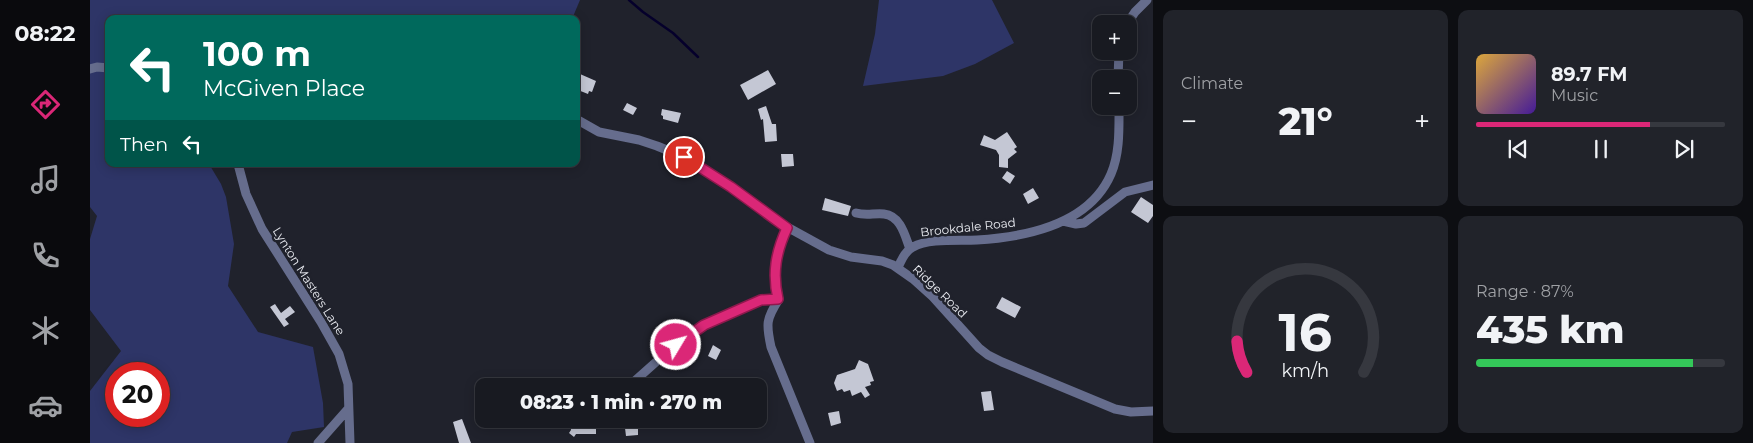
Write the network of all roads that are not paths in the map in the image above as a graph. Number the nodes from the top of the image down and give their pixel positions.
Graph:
1 (1147, 0) edge
2 (1134, 15) edge
3 (105, 68) edge
4 (90, 70) edge
5 (1119, 115) edge
6 (580, 121) edge
7 (239, 167) edge
8 (1153, 185) edge
9 (856, 213) dead end
10 (1062, 222) junction
11 (787, 228) junction
12 (910, 249) junction
13 (898, 268) junction
14 (778, 299) junction
15 (638, 378) edge
16 (348, 409) junction
17 (1153, 411) edge
18 (318, 443) edge
19 (350, 443) edge
20 (810, 443) edge

1 - 2 street
3 - 4 street
5 - 10 street, Brookdale Road
6 - 11 street, Ridge Road
7 - 16 street, Lynton Masters Lane
8 - 10 street
9 - 12 street
10 - 12 street, Brookdale Road
11 - 13 street, Ridge Road
11 - 14 street
12 - 13 street, Brookdale Road
13 - 17 street, Ridge Road
14 - 15 street
14 - 20 street
16 - 18 street
16 - 19 street, Lynton Masters Lane

